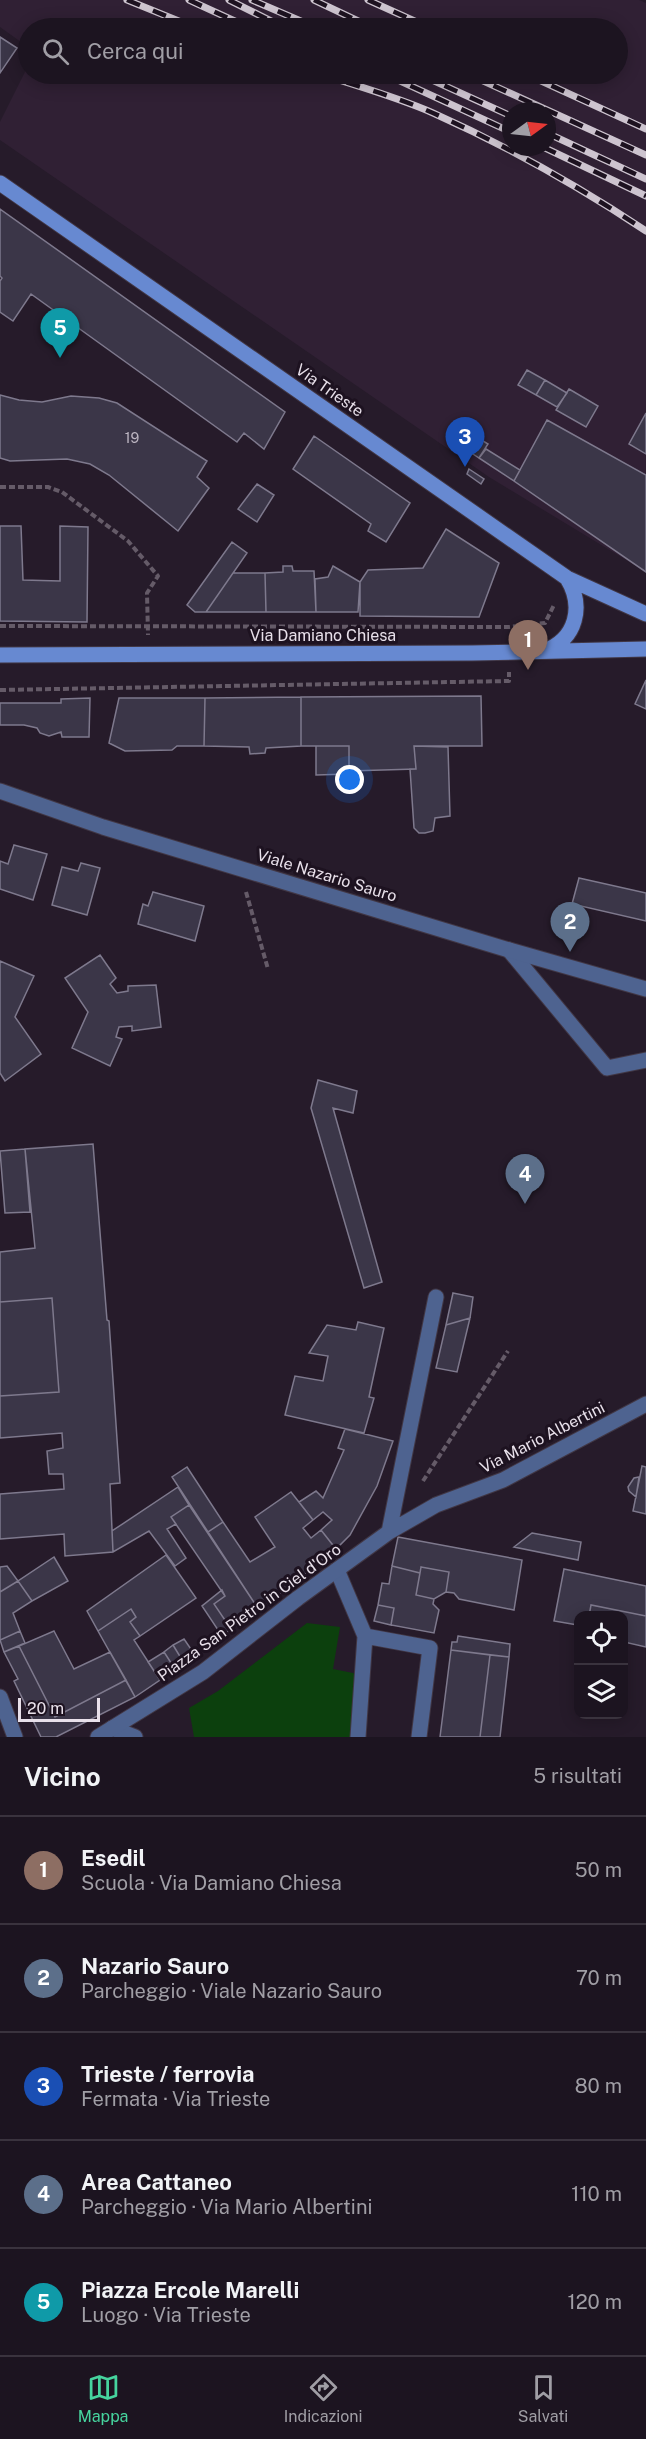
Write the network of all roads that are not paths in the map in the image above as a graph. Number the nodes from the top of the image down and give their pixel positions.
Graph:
1 (0, 183) edge
2 (567, 578) junction
3 (646, 614) edge
4 (646, 650) edge
5 (540, 652) junction
6 (0, 655) edge
7 (0, 791) edge
8 (509, 950) junction
9 (646, 989) edge
10 (646, 1060) edge
11 (436, 1297) dead end
12 (646, 1404) edge
13 (389, 1532) junction
14 (337, 1570) junction
15 (365, 1636) junction
16 (0, 1697) edge
17 (112, 1728) junction
18 (15, 1737) edge
19 (98, 1737) edge
20 (135, 1737) edge
21 (358, 1737) edge
22 (420, 1737) edge

1 - 2 main road, Via Trieste
2 - 3 main road, Via Trieste
2 - 5 main road
4 - 5 main road, Via Damiano Chiesa
5 - 6 main road, Via Damiano Chiesa
7 - 8 street, Viale Nazario Sauro
8 - 9 street, Viale Nazario Sauro
8 - 10 street
11 - 13 street
12 - 13 street, Via Mario Albertini
13 - 14 street, Piazza San Pietro in Ciel d'Oro
14 - 15 street
14 - 17 street, Piazza San Pietro in Ciel d'Oro
15 - 21 street
15 - 22 street
16 - 18 street
17 - 19 street, Piazza San Pietro in Ciel d'Oro
17 - 20 street

